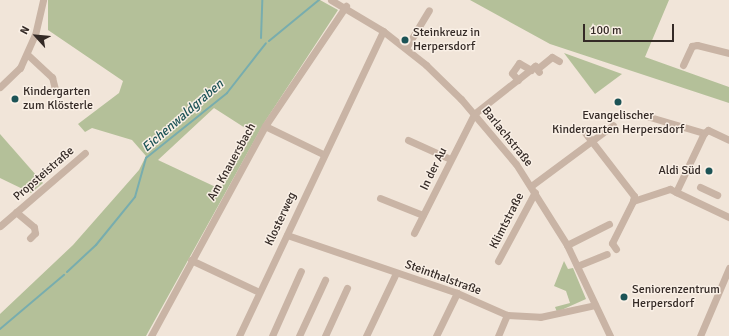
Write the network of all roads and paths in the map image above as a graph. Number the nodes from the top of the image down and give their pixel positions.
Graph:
1 (43, 0) edge
2 (331, 0) edge
3 (346, 6) junction
4 (429, 10) dead end
5 (383, 31) junction
6 (406, 48) junction
7 (729, 53) edge
8 (28, 55) junction
9 (559, 61) dead end
10 (683, 65) dead end
11 (536, 70) junction
12 (518, 80) junction
13 (0, 87) edge
14 (55, 89) dead end
15 (474, 114) junction
16 (643, 115) dead end
17 (613, 125) dead end
18 (265, 126) junction
19 (583, 130) dead end
20 (704, 133) junction
21 (408, 140) dead end
22 (591, 140) junction
23 (729, 140) edge
24 (85, 153) dead end
25 (323, 154) junction
26 (450, 159) junction
27 (700, 187) dead end
28 (533, 189) junction
29 (676, 192) junction
30 (717, 195) dead end
31 (380, 198) dead end
32 (633, 201) junction
33 (16, 212) junction
34 (423, 215) junction
35 (729, 217) edge
36 (610, 224) dead end
37 (0, 226) edge
38 (414, 233) dead end
39 (287, 235) junction
40 (30, 238) dead end
41 (567, 245) junction
42 (616, 249) dead end
43 (607, 254) dead end
44 (191, 260) junction
45 (498, 261) dead end
46 (577, 266) junction
47 (729, 268) edge
48 (301, 271) dead end
49 (396, 273) junction
50 (325, 280) dead end
51 (347, 288) dead end
52 (259, 292) junction
53 (457, 293) junction
54 (595, 305) junction
55 (507, 315) junction
56 (151, 336) edge
57 (239, 336) edge
58 (272, 336) edge
59 (299, 336) edge
60 (325, 336) edge
61 (366, 336) edge
62 (436, 336) edge
63 (498, 336) edge
64 (610, 336) edge
65 (700, 336) edge

1 - 8 street
2 - 3 street, Barlachstraße
3 - 5 street, Barlachstraße
3 - 18 street, Am Knauersbach
4 - 6 street
5 - 6 street, Barlachstraße
5 - 25 street, Klosterweg
6 - 15 street, Barlachstraße
7 - 10 street
8 - 13 street
8 - 14 street
9 - 11 street
11 - 12 street
11 - 12 street
12 - 15 street
15 - 26 street, In der Au
15 - 28 street, Barlachstraße
16 - 20 street
17 - 22 street
18 - 25 street
18 - 44 street, Am Knauersbach
19 - 22 street
20 - 23 street
20 - 29 street
21 - 26 street
22 - 28 street
22 - 32 street
24 - 33 street, Propsteistraße
25 - 39 street, Klosterweg
26 - 34 street, In der Au
27 - 30 street
28 - 41 street, Barlachstraße
28 - 45 street, Klimtstraße
29 - 32 street
29 - 35 street
31 - 34 street
32 - 42 street
33 - 37 street, Propsteistraße
33 - 40 street, Propsteistraße
34 - 38 street, In der Au
36 - 41 street
39 - 49 street, Steinthalstraße
39 - 52 street, Klosterweg
41 - 46 street, Barlachstraße
43 - 46 street
44 - 52 street
44 - 56 street, Am Knauersbach
46 - 54 street, Barlachstraße
47 - 65 street
48 - 58 street
49 - 53 street, Steinthalstraße
49 - 61 street
50 - 59 street
51 - 60 street
52 - 57 street, Klosterweg
53 - 55 street, Steinthalstraße
53 - 62 street
54 - 55 street, Steinthalstraße
54 - 64 street, Barlachstraße
55 - 63 street

